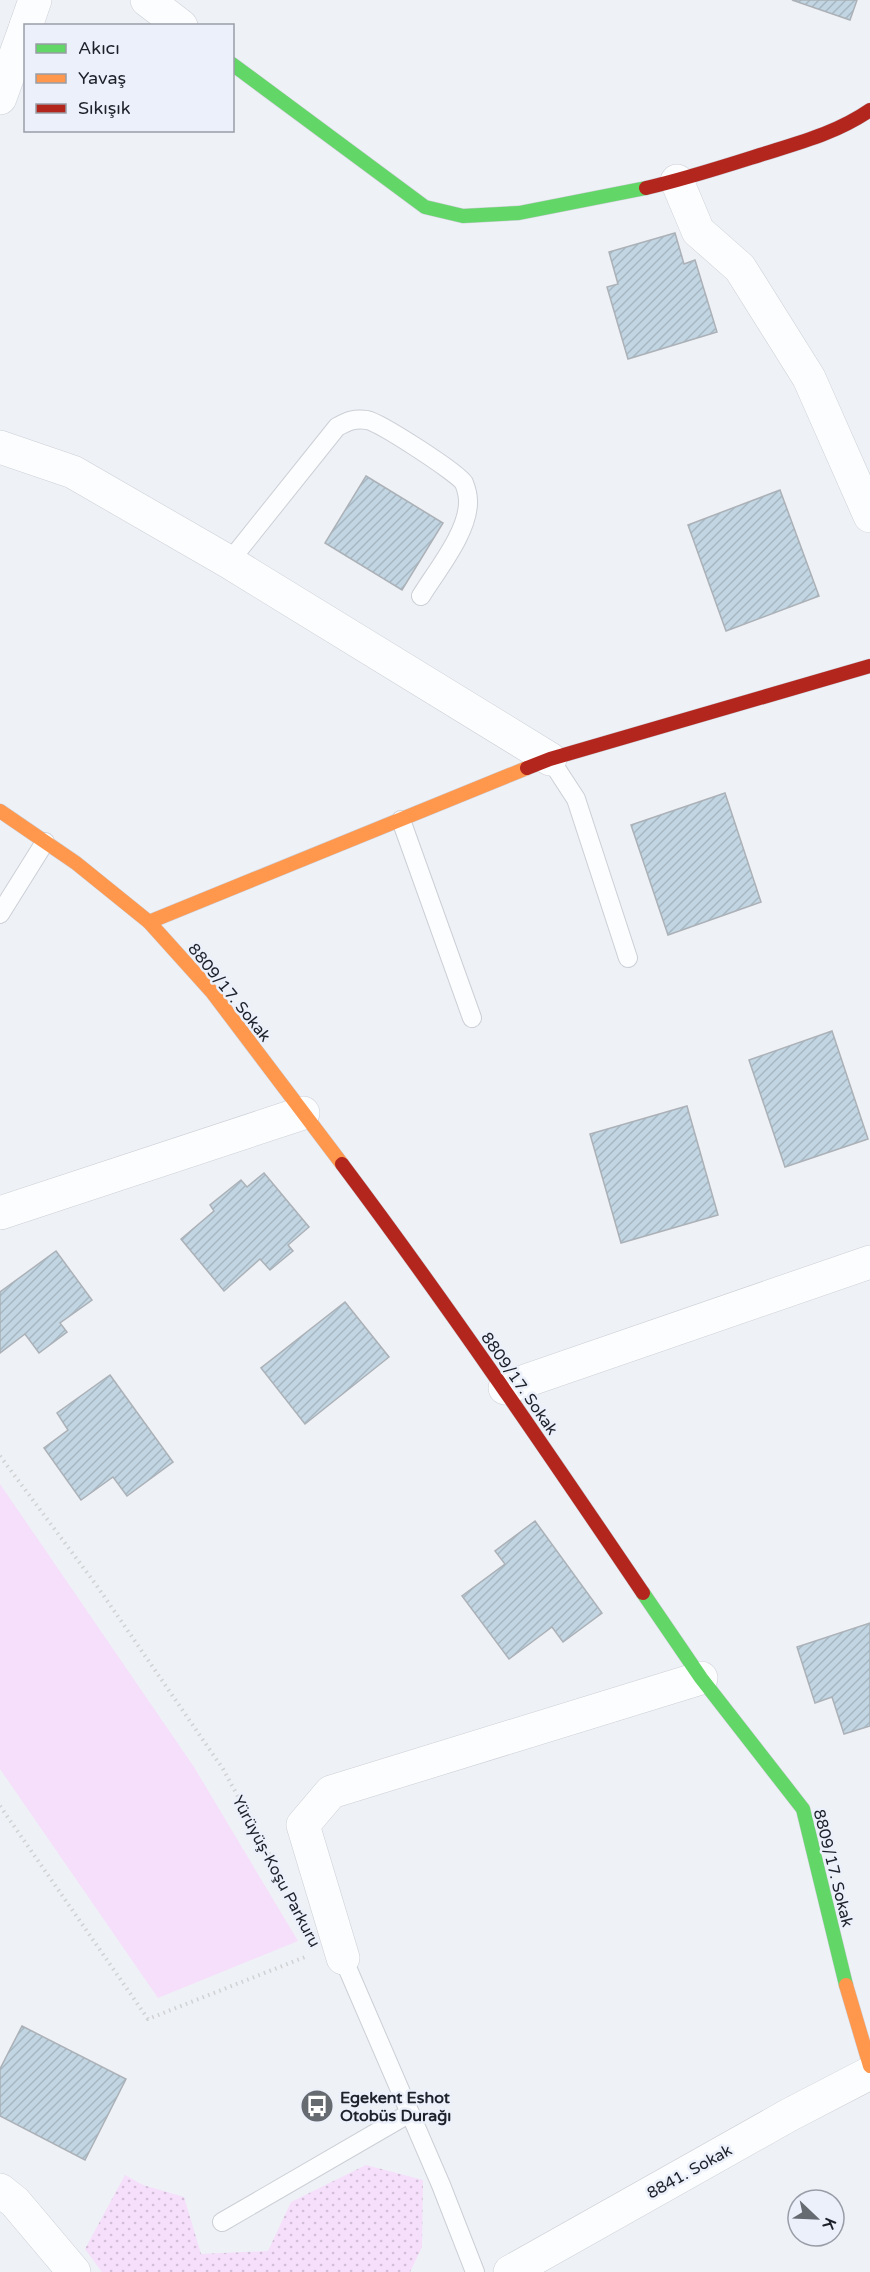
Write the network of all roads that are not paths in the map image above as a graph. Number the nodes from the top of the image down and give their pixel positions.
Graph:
1 (35, 0) edge
2 (147, 0) edge
3 (27, 24) edge
4 (178, 24) edge
5 (24, 32) edge
6 (234, 65) edge
7 (0, 98) edge
8 (870, 110) edge
9 (677, 181) junction
10 (0, 447) edge
11 (870, 516) edge
12 (230, 562) junction
13 (421, 596) dead end
14 (870, 666) edge
15 (550, 759) junction
16 (0, 811) edge
17 (401, 820) junction
18 (45, 842) junction
19 (0, 914) edge
20 (149, 922) junction
21 (628, 958) dead end
22 (472, 1018) dead end
23 (303, 1113) junction
24 (0, 1213) edge
25 (870, 1262) edge
26 (505, 1388) junction
27 (700, 1678) junction
28 (344, 1958) joint
29 (870, 2000) edge
30 (852, 2009) junction
31 (870, 2066) edge
32 (870, 2073) edge
33 (410, 2113) junction
34 (0, 2190) edge
35 (222, 2222) dead end
36 (74, 2272) edge
37 (475, 2272) edge
38 (510, 2272) edge

1 - 3 street
2 - 4 street
5 - 7 street
6 - 9 street
8 - 9 street
9 - 11 street
10 - 12 street
12 - 13 lane
12 - 15 street
14 - 15 street
15 - 17 street
15 - 21 lane
16 - 18 street, 8809/17. Sokak
17 - 20 street
17 - 22 lane
18 - 19 lane
18 - 20 street, 8809/17. Sokak
20 - 23 street, 8809/17. Sokak
23 - 24 street
23 - 26 street, 8809/17. Sokak
25 - 26 street
26 - 27 street, 8809/17. Sokak
27 - 28 street
27 - 30 street, 8809/17. Sokak
28 - 33 lane
29 - 30 lane
30 - 31 street, 8809/17. Sokak
32 - 38 street, 8841. Sokak
33 - 35 lane
33 - 37 lane
34 - 36 street

